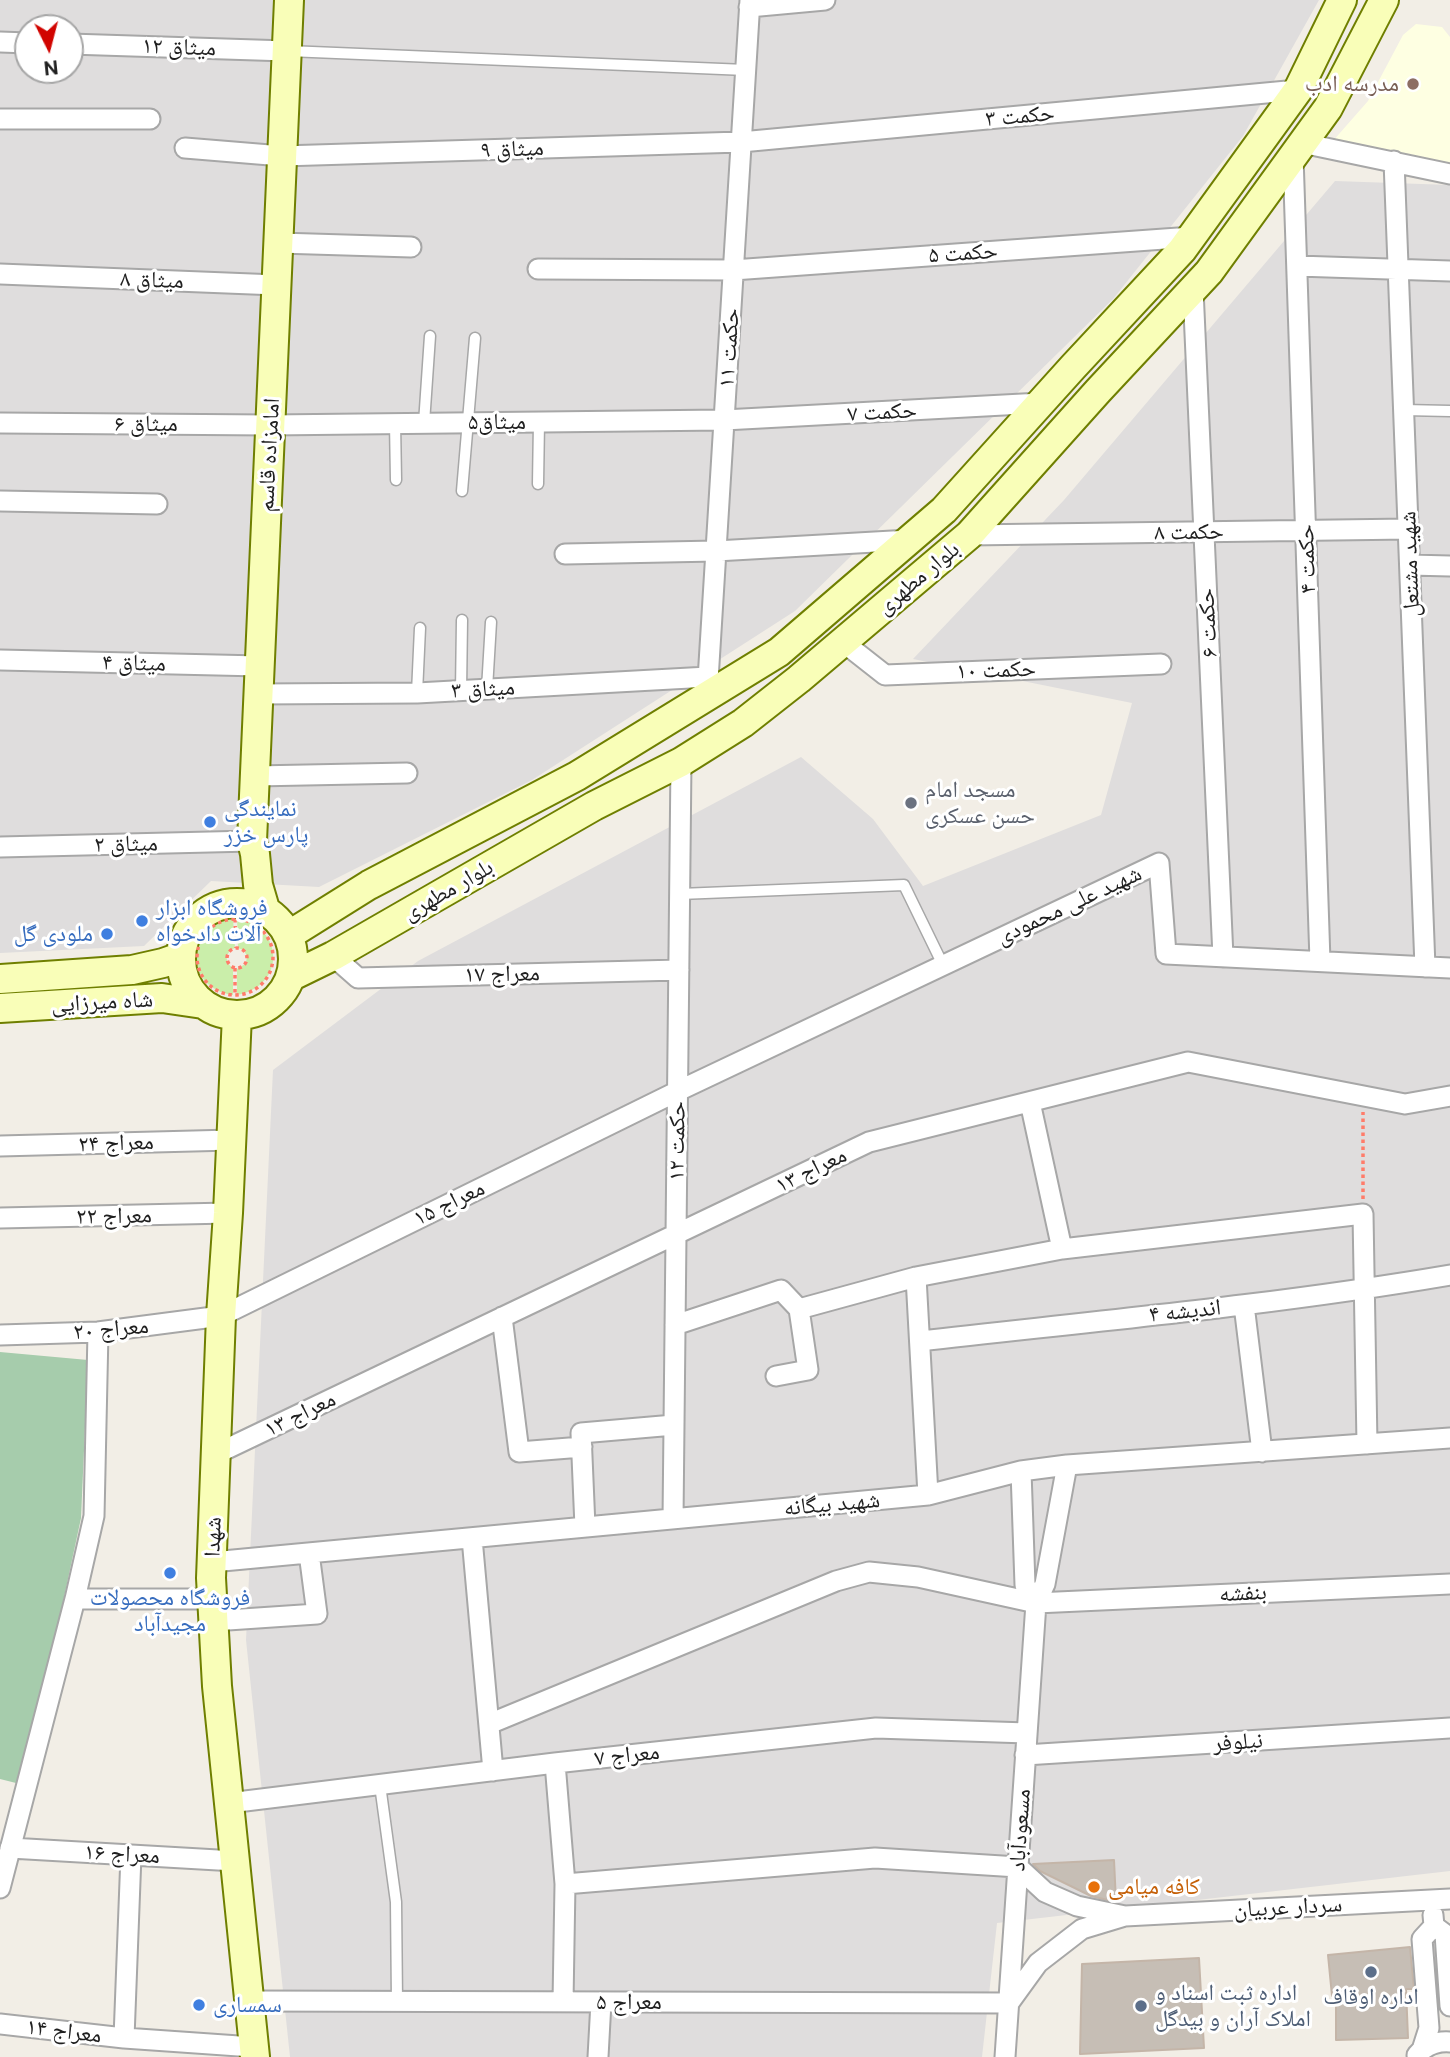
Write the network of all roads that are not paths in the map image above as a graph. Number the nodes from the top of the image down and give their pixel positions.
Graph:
1 (289, 0) edge
2 (825, 0) edge
3 (1342, 0) edge
4 (1399, 0) edge
5 (750, 4) edge
6 (1379, 11) edge
7 (84, 44) edge
8 (287, 51) junction
9 (746, 70) junction
10 (1298, 90) junction
11 (0, 119) edge
12 (150, 119) dead end
13 (741, 142) junction
14 (185, 148) dead end
15 (1297, 150) junction
16 (282, 156) junction
17 (1394, 161) junction
18 (1450, 174) edge
19 (1192, 237) junction
20 (279, 243) junction
21 (411, 247) dead end
22 (1297, 266) junction
23 (538, 269) dead end
24 (1398, 269) junction
25 (733, 270) junction
26 (1450, 271) edge
27 (0, 274) edge
28 (277, 285) junction
29 (1193, 289) junction
30 (430, 336) dead end
31 (475, 338) dead end
32 (1041, 403) junction
33 (1404, 410) junction
34 (1450, 411) edge
35 (724, 420) junction
36 (467, 422) junction
37 (540, 422) junction
38 (0, 423) edge
39 (396, 423) junction
40 (424, 423) junction
41 (270, 425) junction
42 (396, 480) dead end
43 (538, 484) dead end
44 (462, 491) dead end
45 (0, 500) edge
46 (157, 504) dead end
47 (1408, 529) junction
48 (1306, 530) junction
49 (1204, 532) junction
50 (969, 535) junction
51 (910, 540) junction
52 (716, 551) junction
53 (565, 554) dead end
54 (882, 563) junction
55 (1409, 565) junction
56 (1450, 566) edge
57 (905, 589) junction
58 (462, 620) dead end
59 (492, 622) dead end
60 (420, 628) dead end
61 (843, 642) junction
62 (4, 660) edge
63 (1161, 664) dead end
64 (260, 666) junction
65 (708, 686) junction
66 (488, 689) junction
67 (461, 691) junction
68 (417, 693) junction
69 (258, 694) junction
70 (681, 762) junction
71 (407, 773) dead end
72 (255, 776) junction
73 (252, 841) junction
74 (0, 847) edge
75 (680, 894) junction
76 (265, 909) junction
77 (232, 910) junction
78 (289, 935) junction
79 (333, 956) junction
80 (180, 957) junction
81 (1223, 957) junction
82 (1320, 961) junction
83 (943, 965) junction
84 (1425, 967) junction
85 (1450, 968) edge
86 (679, 970) junction
87 (290, 977) junction
88 (0, 979) edge
89 (203, 1004) junction
90 (236, 1005) junction
91 (0, 1009) edge
92 (678, 1091) junction
93 (1450, 1096) edge
94 (1030, 1102) junction
95 (232, 1140) junction
96 (0, 1146) edge
97 (228, 1213) junction
98 (0, 1218) edge
99 (676, 1234) junction
100 (1062, 1249) junction
101 (1450, 1275) edge
102 (916, 1277) junction
103 (1365, 1289) junction
104 (1244, 1305) junction
105 (799, 1309) junction
106 (221, 1316) junction
107 (502, 1317) junction
108 (675, 1325) junction
109 (99, 1332) junction
110 (0, 1335) edge
111 (920, 1341) junction
112 (776, 1376) dead end
113 (674, 1425) junction
114 (1450, 1438) edge
115 (1367, 1444) junction
116 (582, 1447) junction
117 (1262, 1452) junction
118 (216, 1454) junction
119 (1067, 1465) junction
120 (1021, 1471) junction
121 (928, 1495) junction
122 (673, 1519) junction
123 (585, 1527) junction
124 (472, 1538) junction
125 (309, 1553) junction
126 (212, 1562) junction
127 (1450, 1584) edge
128 (75, 1599) junction
129 (1036, 1603) junction
130 (213, 1610) junction
131 (489, 1724) junction
132 (1450, 1728) edge
133 (1027, 1733) junction
134 (1026, 1755) junction
135 (555, 1763) junction
136 (493, 1772) junction
137 (380, 1785) junction
138 (229, 1803) junction
139 (10, 1848) junction
140 (131, 1855) junction
141 (235, 1861) junction
142 (1018, 1867) junction
143 (565, 1884) junction
144 (0, 1888) edge
145 (1441, 1899) edge
146 (1125, 1916) junction
147 (1434, 1926) junction
148 (249, 2001) junction
149 (397, 2002) junction
150 (563, 2002) junction
151 (601, 2002) junction
152 (1009, 2003) junction
153 (1450, 2006) edge
154 (0, 2024) edge
155 (124, 2038) junction
156 (1450, 2042) edge
157 (254, 2052) edge
158 (1419, 2053) edge
159 (598, 2057) edge
160 (1005, 2057) edge

1 - 8 street, امامزاده قاسم
2 - 5 street
3 - 10 street, بلوار مطهری
4 - 6 street
5 - 9 street, حکمت ۱۱
6 - 15 street, بلوار مطهری
7 - 8 street, میثاق ۱۲
8 - 9 lane
8 - 16 street, امامزاده قاسم
9 - 13 street, حکمت ۱۱
10 - 13 street, حکمت ۳
10 - 19 street, بلوار مطهری
11 - 12 street
13 - 16 street, میثاق ۹
13 - 25 street, حکمت ۱۱
14 - 16 street, میثاق ۹
15 - 17 street
15 - 22 street, حکمت ۴
15 - 29 street, بلوار مطهری
16 - 20 street, امامزاده قاسم
17 - 18 street
17 - 24 street, شهید مشتعل
19 - 25 street, حکمت ۵
19 - 32 street, بلوار مطهری
20 - 21 street
20 - 28 street, امامزاده قاسم
22 - 24 street
22 - 48 street, حکمت ۴
23 - 25 street, حکمت ۵
24 - 26 street
24 - 33 street, شهید مشتعل
25 - 35 street, حکمت ۱۱
27 - 28 street, میثاق ۸
28 - 41 street, امامزاده قاسم
29 - 49 street, حکمت ۶
29 - 50 street, بلوار مطهری
30 - 40 lane
31 - 36 lane
32 - 35 street, حکمت ۷
32 - 51 street, بلوار مطهری
33 - 34 lane
33 - 47 street, شهید مشتعل
35 - 37 street, میثاق۵
35 - 52 street, حکمت ۱۱
36 - 37 street, میثاق۵
36 - 40 street, میثاق۵
36 - 44 lane
37 - 43 lane
38 - 41 street, میثاق ۶
39 - 40 street, میثاق۵
39 - 41 street, میثاق۵
39 - 42 lane
41 - 64 street, امامزاده قاسم
45 - 46 street
47 - 48 street, حکمت ۸
47 - 55 street, شهید مشتعل
48 - 49 street, حکمت ۸
48 - 82 street, حکمت ۴
49 - 50 street, حکمت ۸
49 - 81 street, حکمت ۶
50 - 57 street, بلوار مطهری
51 - 52 street
51 - 54 street, بلوار مطهری
52 - 53 street
52 - 65 street, حکمت ۱۱
54 - 57 street
54 - 65 street, بلوار مطهری
55 - 56 street
55 - 84 street, شهید مشتعل
57 - 61 street, بلوار مطهری
58 - 67 lane
59 - 66 lane
60 - 68 lane
61 - 63 street, حکمت ۱۰
61 - 70 street, بلوار مطهری
62 - 64 street, میثاق ۴
64 - 69 street, امامزاده قاسم
65 - 66 street, میثاق ۳
65 - 78 street, بلوار مطهری
66 - 67 street, میثاق ۳
67 - 68 street, میثاق ۳
68 - 69 street, میثاق ۳
69 - 72 street, امامزاده قاسم
70 - 75 street, حکمت ۱۲
70 - 79 street, بلوار مطهری
71 - 72 street
72 - 73 street, امامزاده قاسم
73 - 74 street, میثاق ۲
73 - 76 street, امامزاده قاسم
73 - 77 street
75 - 83 lane
75 - 86 street, حکمت ۱۲
76 - 77 street
76 - 78 street
77 - 80 street
78 - 87 street
79 - 86 street, معراج ۱۷
79 - 87 street, بلوار مطهری
80 - 88 street, شاه میرزایی
80 - 89 street
81 - 82 street, شهید علی محمودی
81 - 83 street, شهید علی محمودی
82 - 84 street, شهید علی محمودی
83 - 92 street, شهید علی محمودی
84 - 85 street, شهید علی محمودی
86 - 92 street, حکمت ۱۲
87 - 90 street
89 - 90 street, شاه میرزایی
89 - 91 street, شاه میرزایی
90 - 95 street, شهدا
92 - 99 street, حکمت ۱۲
92 - 106 street, معراج ۱۵
93 - 94 street, معراج ۱۳
94 - 99 street, معراج ۱۳
94 - 100 street
95 - 96 street, معراج ۲۴
95 - 97 street, شهدا
97 - 98 street, معراج ۲۲
97 - 106 street, شهدا
99 - 107 street, معراج ۱۳
99 - 108 street, حکمت ۱۲
100 - 102 street
100 - 103 street
101 - 103 street, اندیشه ۴
102 - 105 street
102 - 111 street
103 - 104 street, اندیشه ۴
103 - 115 street
104 - 111 street, اندیشه ۴
104 - 117 street
105 - 108 street
105 - 112 street
106 - 109 street, معراج ۲۰
106 - 118 street, شهدا
107 - 116 street
107 - 118 street, معراج ۱۳
108 - 113 street, حکمت ۱۲
109 - 110 street, معراج ۲۰
109 - 128 street
111 - 121 street
113 - 116 street
113 - 122 street, حکمت ۱۲
114 - 115 street, شهید بیگانه
115 - 117 street, شهید بیگانه
116 - 123 street
117 - 119 street, شهید بیگانه
118 - 126 street, شهدا
119 - 120 street, شهید بیگانه
119 - 129 street, مسعودآباد
120 - 121 street, شهید بیگانه
120 - 129 street, مسعودآباد
121 - 122 street, شهید بیگانه
122 - 123 street, شهید بیگانه
123 - 124 street, شهید بیگانه
124 - 125 street, شهید بیگانه
124 - 131 street
125 - 126 street, شهید بیگانه
125 - 130 street
126 - 130 street, شهدا
127 - 129 street, بنفشه
128 - 130 street
128 - 139 street
129 - 131 street, بنفشه
129 - 133 street, مسعودآباد
130 - 138 street, شهدا
131 - 136 street
132 - 134 street, نیلوفر
133 - 134 street, مسعودآباد
133 - 135 street, معراج ۷
134 - 142 street, مسعودآباد
135 - 136 street, معراج ۷
135 - 143 street
136 - 137 street, معراج ۷
137 - 138 street, معراج ۷
137 - 149 lane
138 - 141 street, شهدا
139 - 140 street, معراج ۱۶
139 - 144 street
140 - 141 street, معراج ۱۶
140 - 155 street
141 - 148 street, شهدا
142 - 143 street
142 - 146 street
142 - 152 street, مسعودآباد
143 - 150 street
145 - 146 street, سردار عربیان
145 - 147 street
146 - 152 street
147 - 153 street
147 - 158 street
148 - 149 street, معراج ۵
148 - 157 street, شهدا
149 - 150 street, معراج ۵
150 - 151 street, معراج ۵
151 - 152 street, معراج ۵
151 - 159 street
152 - 160 street, مسعودآباد
154 - 155 street, معراج ۱۴
155 - 157 street, معراج ۱۴
156 - 158 street

